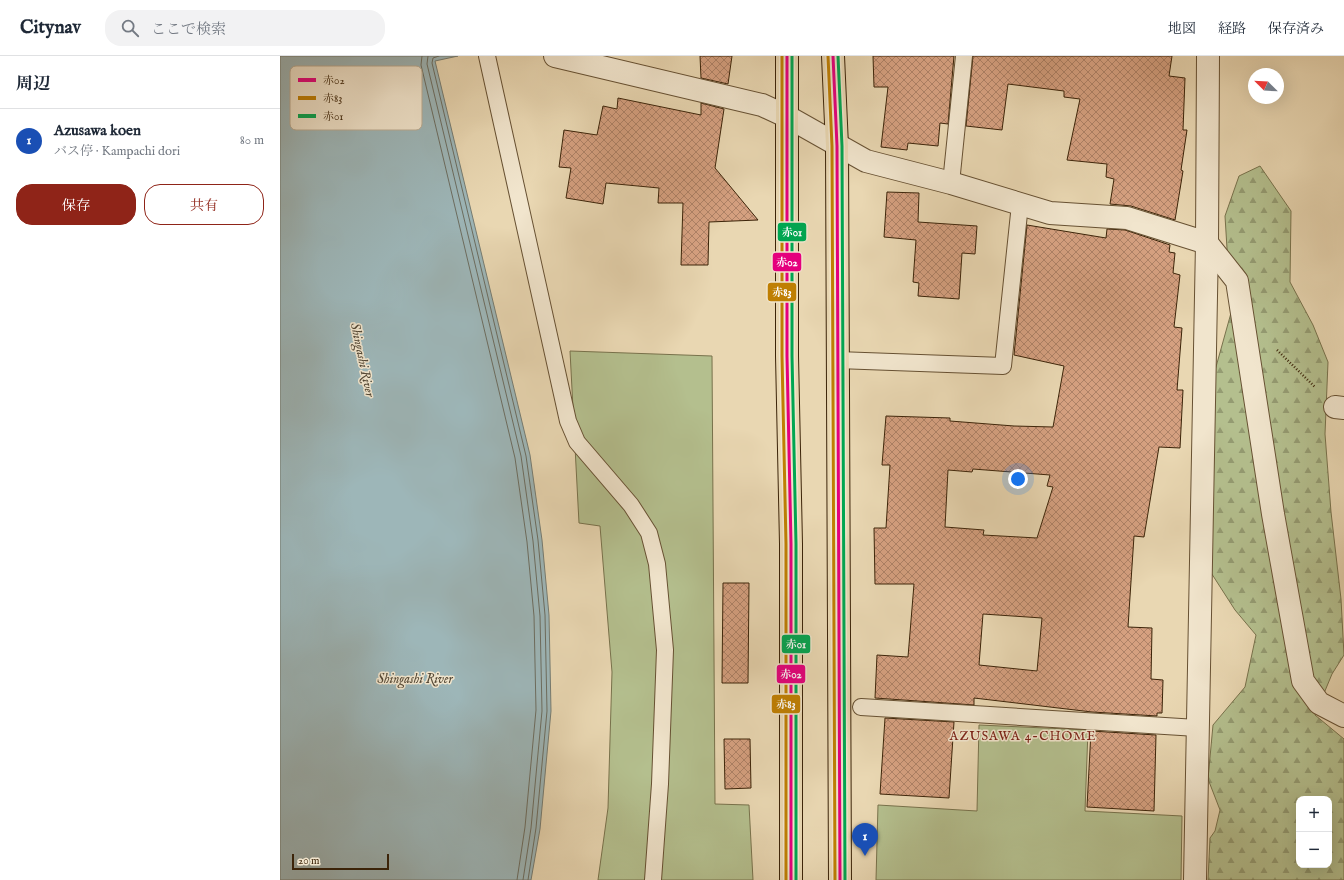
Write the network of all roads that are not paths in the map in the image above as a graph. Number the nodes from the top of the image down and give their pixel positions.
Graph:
1 (487, 56) edge
2 (555, 56) edge
3 (787, 56) edge
4 (833, 56) edge
5 (964, 56) edge
6 (1208, 56) edge
7 (788, 117) junction
8 (837, 146) junction
9 (951, 184) junction
10 (1020, 204) junction
11 (1207, 243) junction
12 (837, 360) junction
13 (861, 707) dead end
14 (1344, 716) edge
15 (1197, 728) junction
16 (653, 880) edge
17 (791, 880) edge
18 (840, 880) edge
19 (1195, 880) edge

1 - 16 lane
2 - 7 street
3 - 7 main road
4 - 8 main road
5 - 9 lane
6 - 11 street
7 - 8 street
7 - 17 main road
8 - 9 street
8 - 12 main road
9 - 10 street
10 - 11 street
10 - 12 lane
11 - 14 street
11 - 15 street
12 - 18 main road
13 - 15 lane
15 - 19 street

